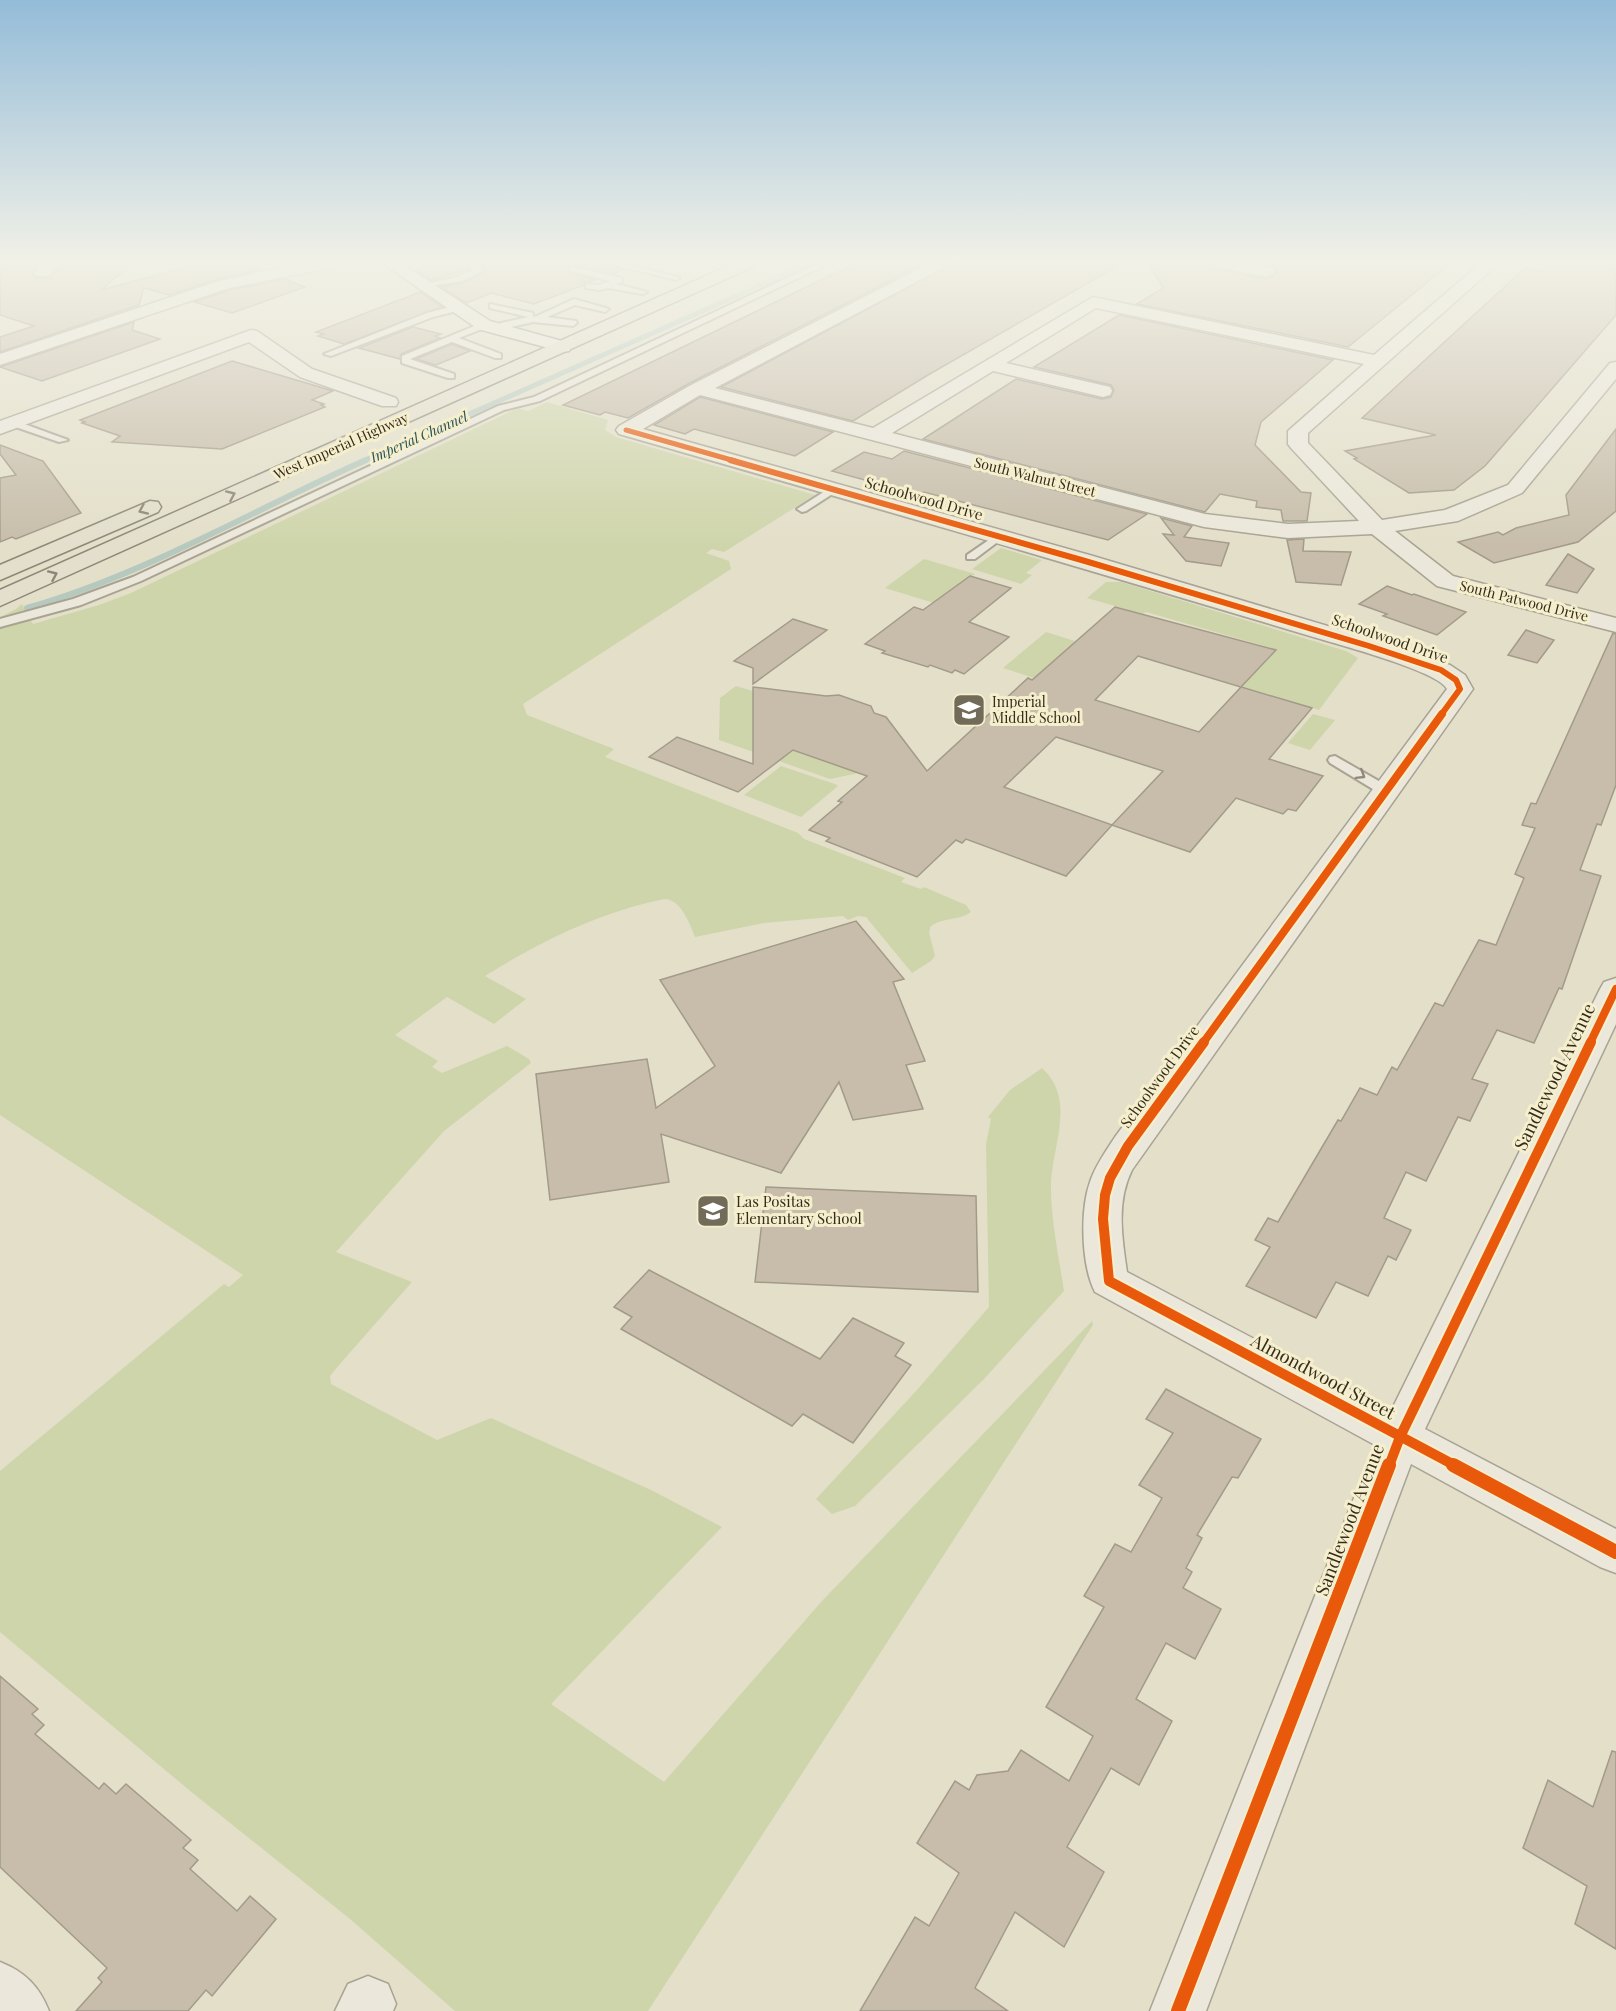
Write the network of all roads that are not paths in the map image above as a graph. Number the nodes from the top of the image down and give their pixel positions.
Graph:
1 (192, 357) edge
2 (283, 357) edge
3 (408, 357) edge
4 (496, 357) edge
5 (541, 357) edge
6 (627, 357) edge
7 (762, 357) edge
8 (1003, 357) edge
9 (1357, 357) edge
10 (1382, 357) edge
11 (1377, 361) junction
12 (990, 365) junction
13 (1616, 367) edge
14 (452, 376) junction
15 (698, 390) junction
16 (1103, 391) dead end
17 (389, 402) junction
18 (368, 412) dead end
19 (7, 425) edge
20 (874, 436) junction
21 (63, 440) dead end
22 (833, 489) junction
23 (173, 497) dead end
24 (802, 509) dead end
25 (1377, 528) junction
26 (999, 536) junction
27 (971, 557) dead end
28 (0, 573) edge
29 (0, 599) edge
30 (0, 623) edge
31 (1616, 625) edge
32 (1335, 760) dead end
33 (1386, 791) junction
34 (1616, 988) edge
35 (1109, 1281) joint
36 (1400, 1437) junction
37 (1616, 1552) edge
38 (0, 1990) edge
39 (21, 2011) edge
40 (1178, 2011) edge

1 - 19 street
2 - 17 street
3 - 14 lane
4 - 14 main road, West Imperial Highway
29 -> 5 main road, West Imperial Highway
6 - 30 lane
7 - 15 street
8 - 12 street
9 - 11 street
10 - 11 street, South Patwood Drive
11 - 25 street, South Patwood Drive
12 - 16 street
12 - 20 street
13 - 25 street, South Walnut Street
14 - 17 main road, West Imperial Highway
15 - 20 street, South Walnut Street
15 - 22 street, Schoolwood Drive
17 - 18 main road, West Imperial Highway
19 - 21 lane
20 - 25 street, South Walnut Street
22 - 24 lane
22 - 26 street, Schoolwood Drive
23 -> 28 main road
25 - 31 street, South Patwood Drive
26 - 27 lane
26 - 33 street, Schoolwood Drive
32 -> 33 lane
33 - 35 street, Schoolwood Drive
34 - 36 street, Sandlewood Avenue
35 - 36 street, Almondwood Street
36 - 37 street, Almondwood Street
36 - 40 street, Sandlewood Avenue
38 - 39 street

